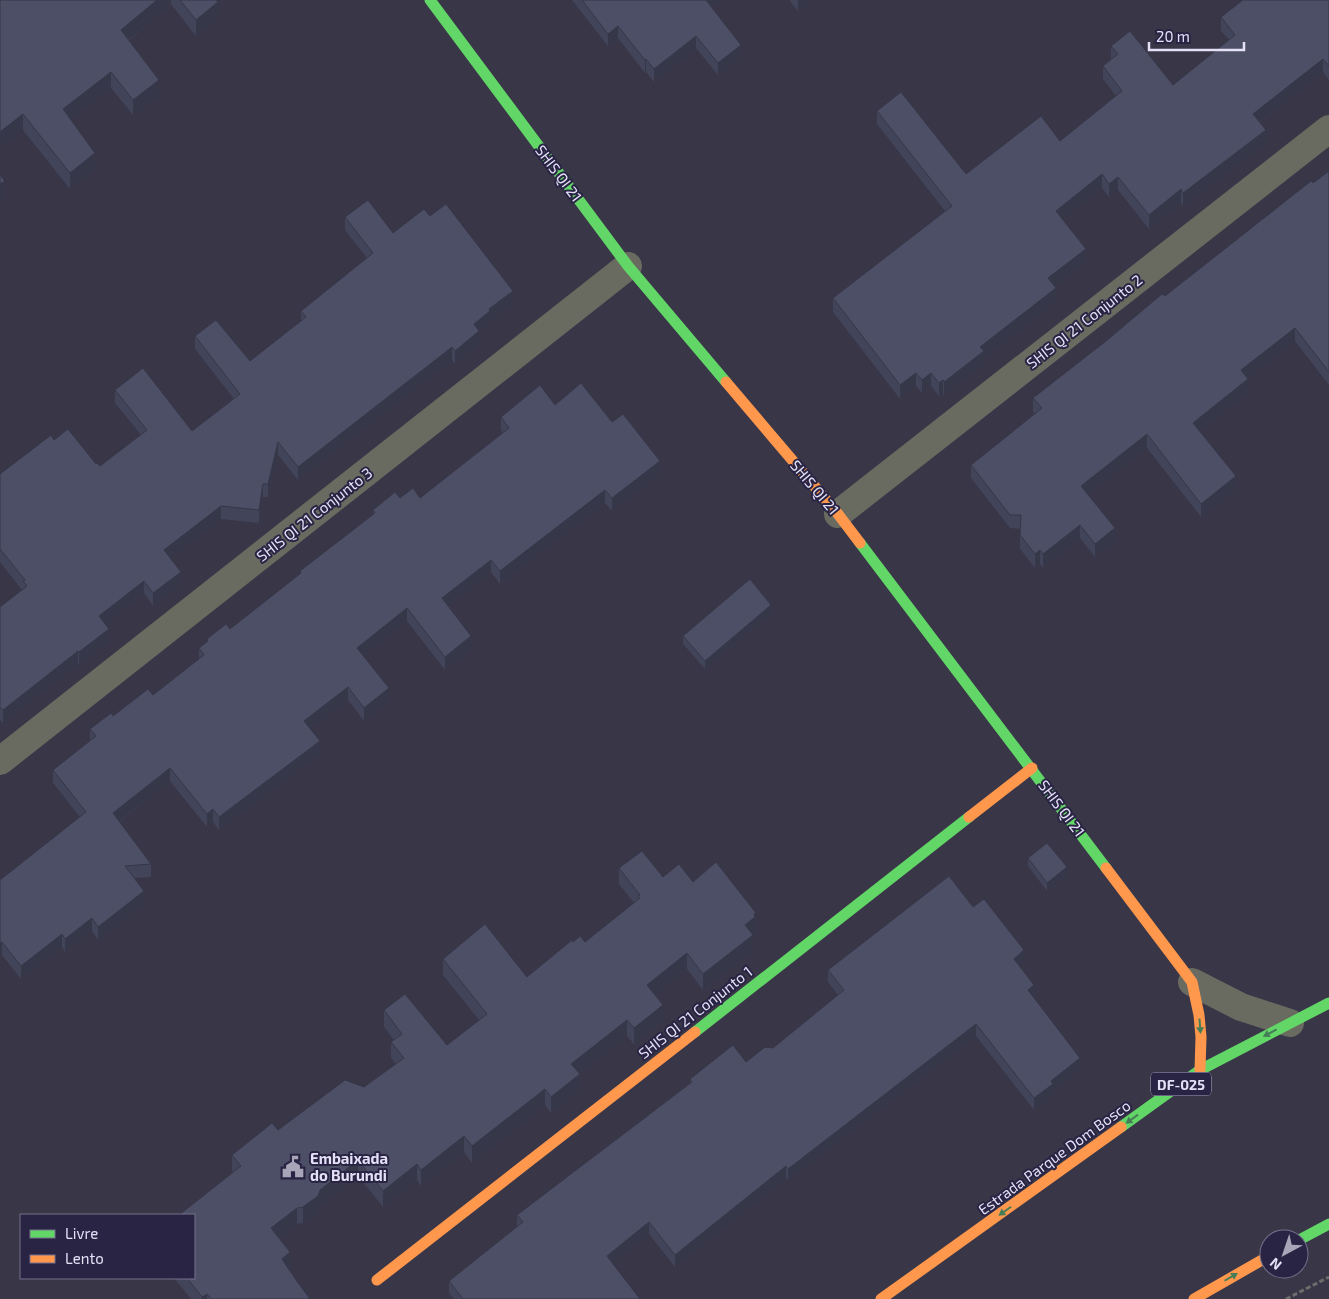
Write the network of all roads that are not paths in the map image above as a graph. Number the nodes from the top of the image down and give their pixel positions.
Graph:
1 (436, 2) edge
2 (1329, 129) edge
3 (628, 266) junction
4 (838, 514) junction
5 (0, 761) edge
6 (1032, 768) junction
7 (1192, 982) junction
8 (1329, 1003) edge
9 (1290, 1022) junction
10 (1200, 1070) junction
11 (1329, 1224) edge
12 (1309, 1235) edge
13 (1259, 1262) edge
14 (377, 1280) dead end
15 (881, 1299) edge
16 (1194, 1299) edge

1 - 3 street, SHIS QI 21
2 - 4 street, SHIS QI 21 Conjunto 2
3 - 4 street, SHIS QI 21
3 - 5 street, SHIS QI 21 Conjunto 3
4 - 6 street, SHIS QI 21
6 - 7 street, SHIS QI 21
6 - 14 street, SHIS QI 21 Conjunto 1
7 - 9 street, SHIS QI 21
7 -> 10 street, SHIS QI 21
8 - 9 street, Estrada Parque Dom Bosco / DF-025
9 -> 10 street, Estrada Parque Dom Bosco / DF-025
10 -> 15 street, Estrada Parque Dom Bosco / DF-025
11 - 12 street
16 -> 13 street

